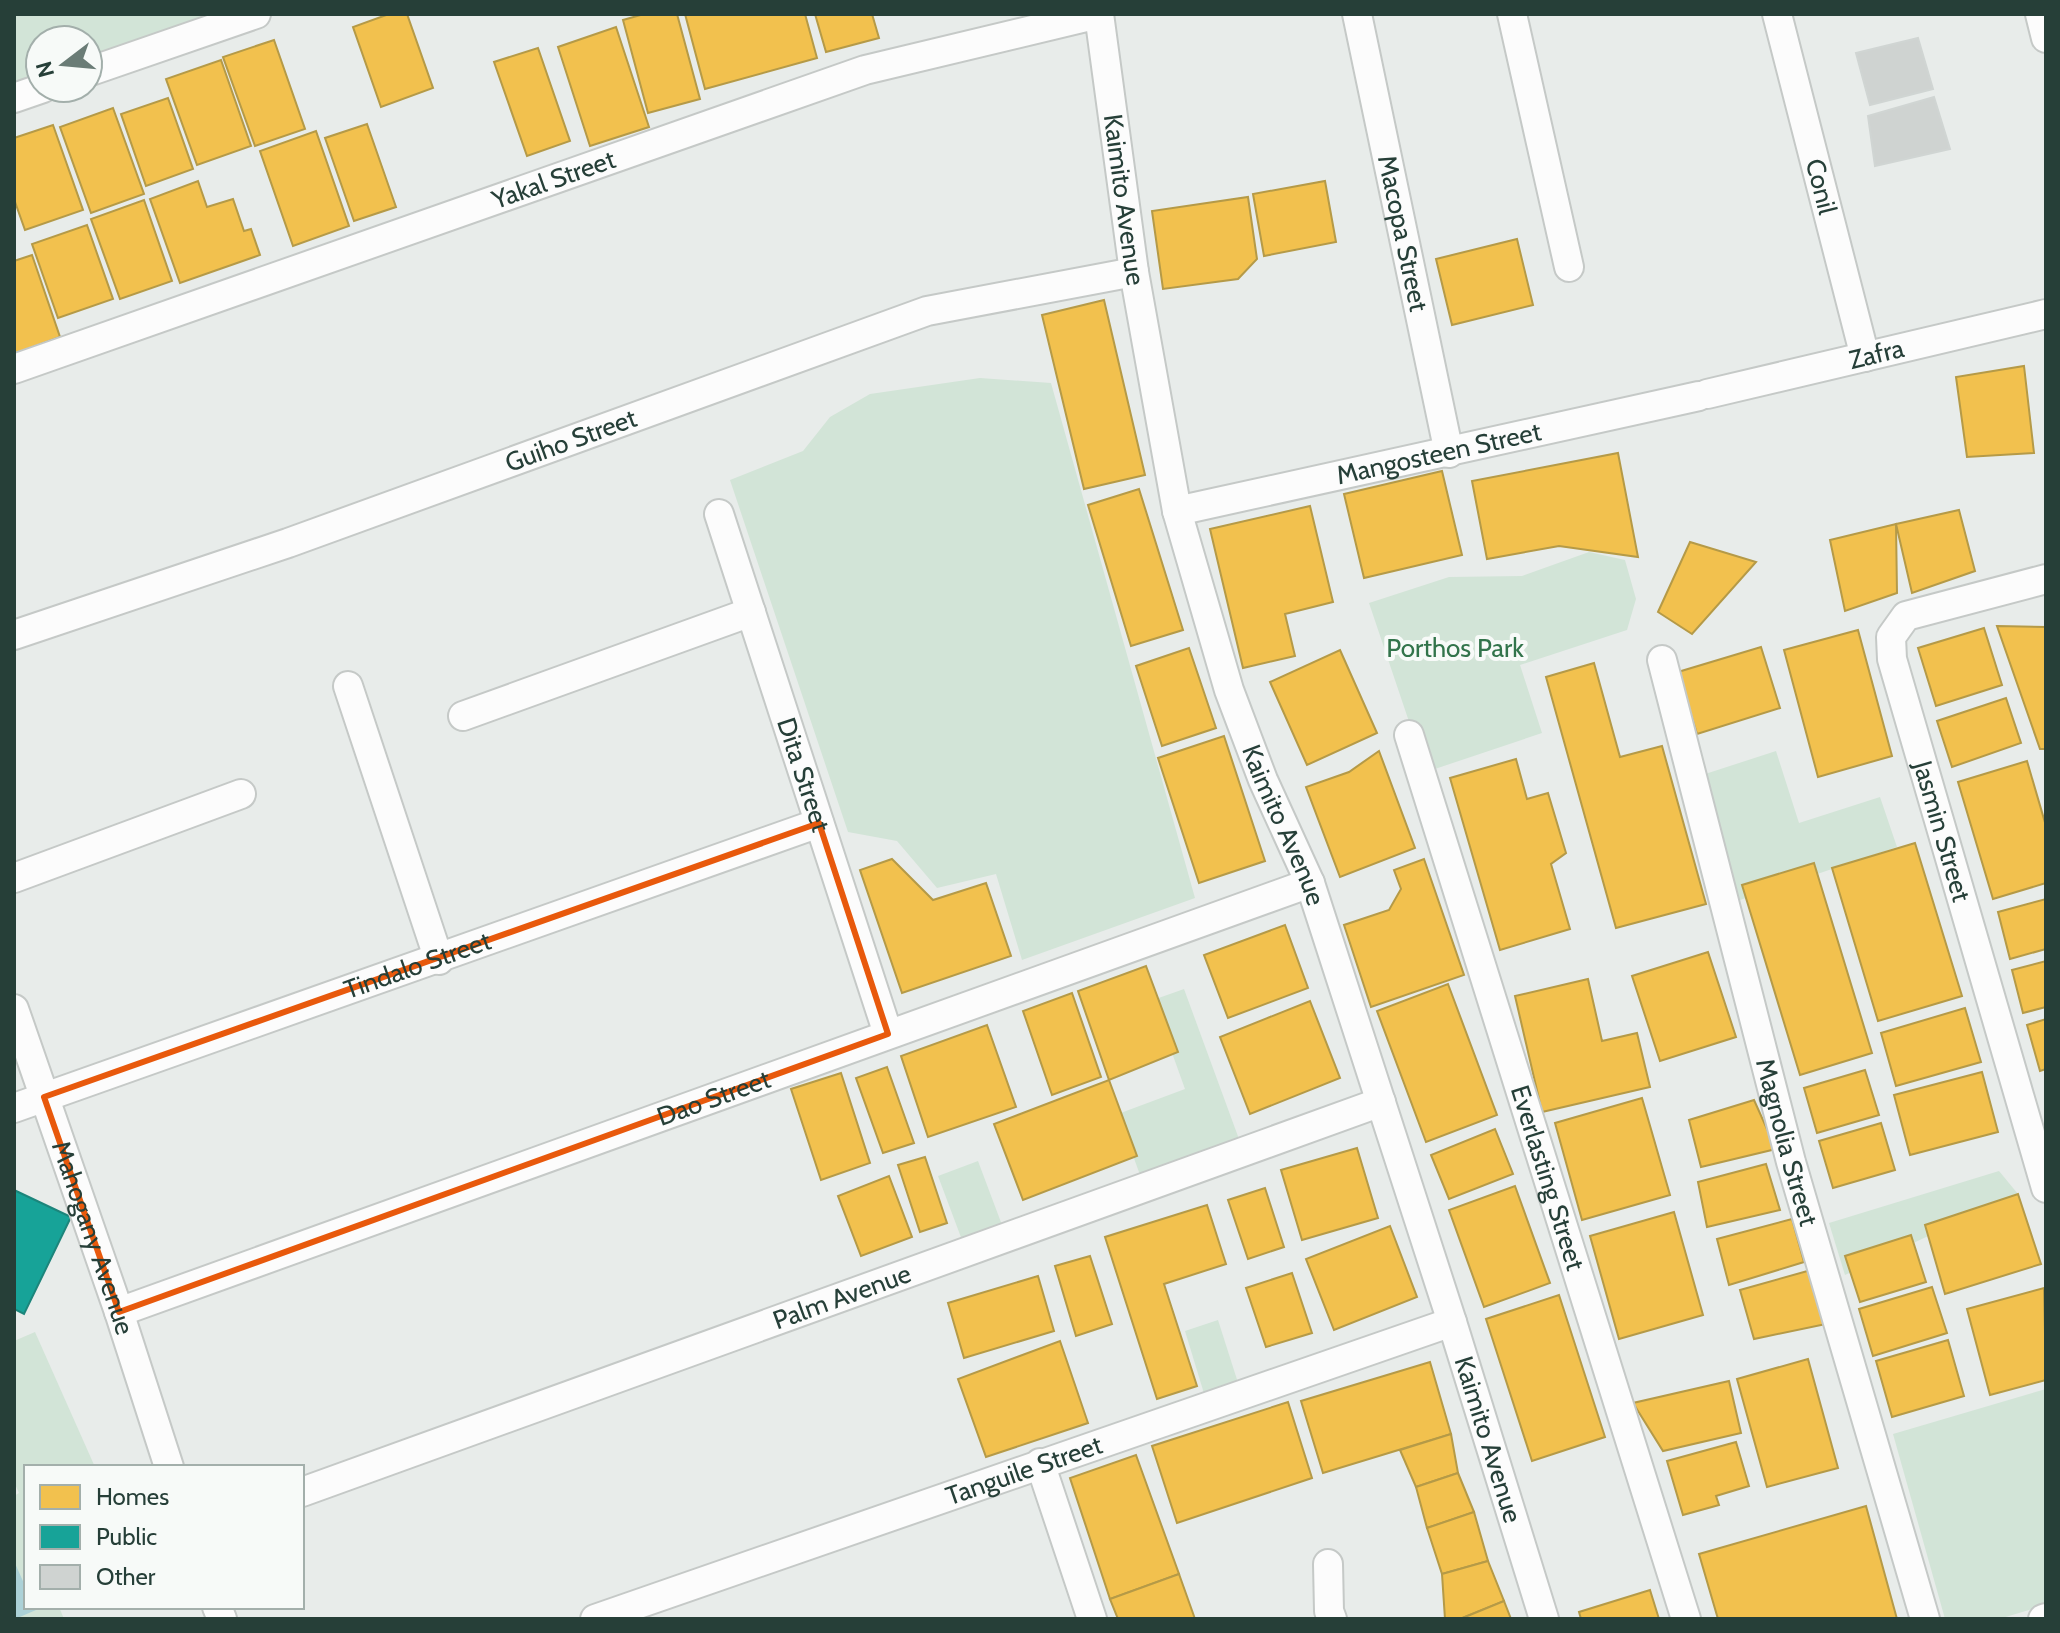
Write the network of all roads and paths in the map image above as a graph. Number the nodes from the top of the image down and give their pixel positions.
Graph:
1 (256, 14) edge
2 (1099, 14) edge
3 (1357, 14) edge
4 (1512, 14) edge
5 (1777, 14) edge
6 (2040, 14) edge
7 (2046, 38) edge
8 (104, 66) edge
9 (1569, 267) dead end
10 (1134, 272) junction
11 (2046, 314) edge
12 (1865, 357) junction
13 (14, 369) edge
14 (1703, 395) joint
15 (1449, 453) junction
16 (1177, 511) junction
17 (719, 514) dead end
18 (2046, 579) edge
19 (751, 612) junction
20 (14, 635) edge
21 (1662, 660) dead end
22 (348, 686) dead end
23 (463, 716) dead end
24 (1409, 735) dead end
25 (241, 794) dead end
26 (819, 823) junction
27 (14, 878) edge
28 (1310, 883) junction
29 (439, 960) junction
30 (14, 1009) edge
31 (888, 1034) junction
32 (44, 1097) junction
33 (1381, 1102) junction
34 (14, 1108) edge
35 (2042, 1159) edge
36 (2046, 1188) edge
37 (119, 1312) junction
38 (1452, 1322) junction
39 (1040, 1463) junction
40 (168, 1465) edge
41 (304, 1491) edge
42 (1328, 1564) dead end
43 (595, 1619) edge
44 (1092, 1619) edge
45 (1332, 1619) edge
46 (1544, 1619) edge
47 (1686, 1619) edge
48 (1925, 1619) edge

1 - 8 street
2 - 10 street, Kaimito Avenue
2 - 13 street, Yakal Street
3 - 15 street, Macopa Street
4 - 9 street
5 - 12 street, Conil
6 - 7 street
10 - 16 street, Kaimito Avenue
10 - 20 street, Guiho Street
11 - 12 street, Zafra
12 - 14 street, Zafra
14 - 15 street, Mangosteen Street
15 - 16 street, Mangosteen Street
16 - 28 street, Kaimito Avenue
17 - 19 street, Dita Street
18 - 35 street, Jasmin Street
19 - 23 street
19 - 26 street, Dita Street
21 - 48 street, Magnolia Street
22 - 29 street
24 - 47 street, Everlasting Street
25 - 27 street
26 - 29 street, Tindalo Street
26 - 31 street, Dita Street
28 - 31 street, Dao Street
28 - 33 street, Kaimito Avenue
29 - 32 street, Tindalo Street
30 - 32 street, Mahogany Avenue
31 - 37 street, Dao Street
32 - 34 street, Tindalo Street
32 - 37 street, Mahogany Avenue
33 - 38 street, Kaimito Avenue
33 - 41 street, Palm Avenue
35 - 36 street, Jasmin Street
37 - 40 street, Mahogany Avenue
38 - 39 street, Tanguile Street
38 - 46 street, Kaimito Avenue
39 - 43 street, Tanguile Street
39 - 44 street
42 - 45 street

